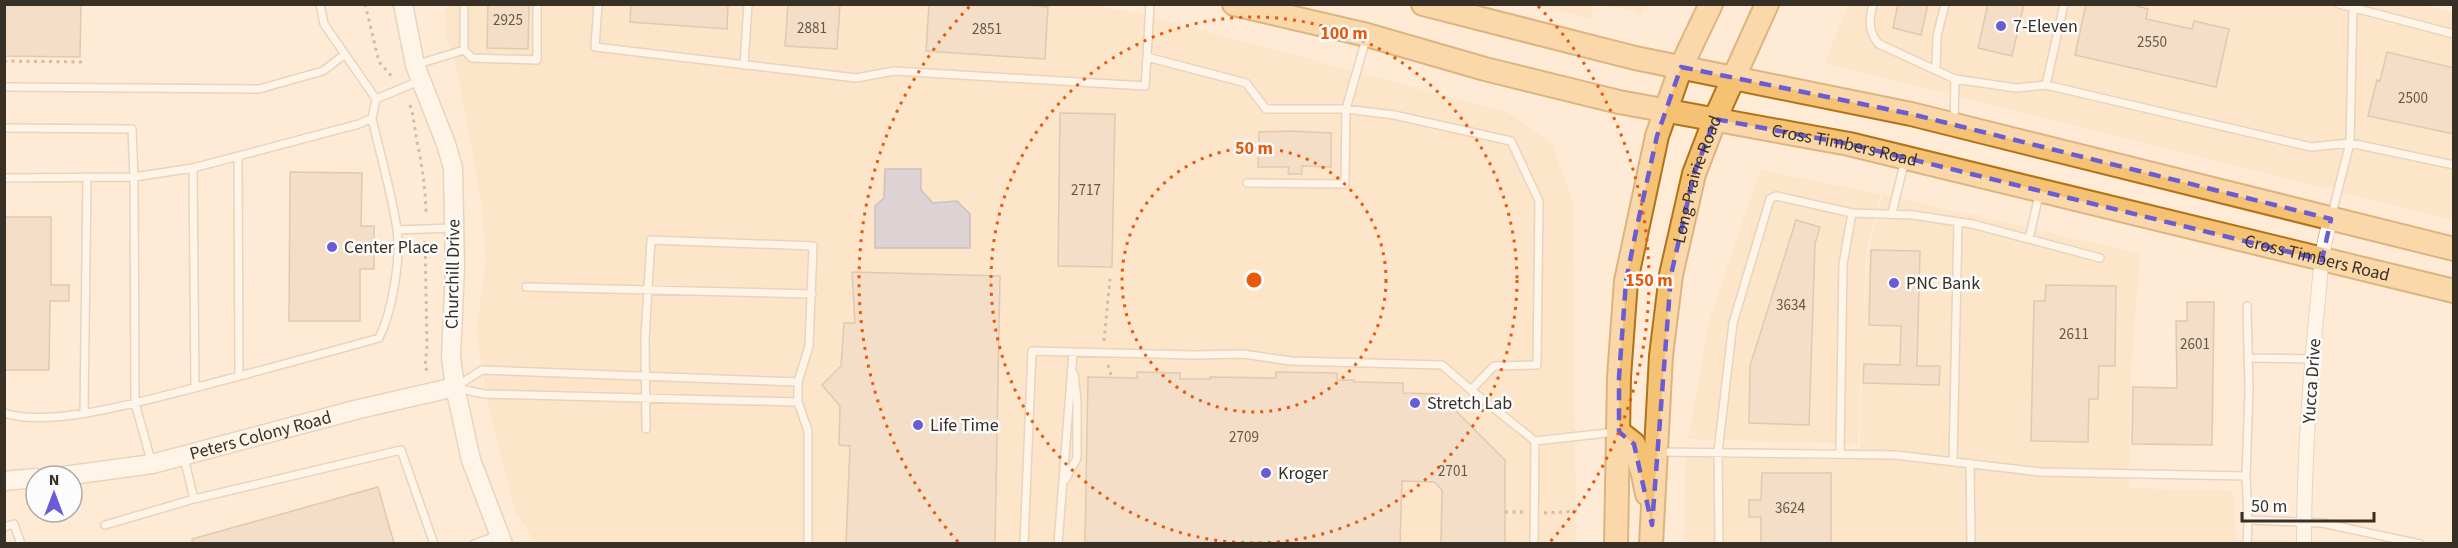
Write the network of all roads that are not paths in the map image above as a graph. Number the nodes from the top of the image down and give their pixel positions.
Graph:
1 (321, 4) edge
2 (403, 4) edge
3 (464, 4) edge
4 (537, 4) edge
5 (598, 4) edge
6 (748, 4) edge
7 (1149, 4) edge
8 (1234, 4) edge
9 (1423, 4) edge
10 (1711, 4) edge
11 (1767, 4) edge
12 (1873, 4) edge
13 (1945, 4) edge
14 (2064, 4) edge
15 (2338, 4) edge
16 (2352, 6) edge
17 (2454, 34) edge
18 (1367, 35) junction
19 (464, 50) junction
20 (345, 54) junction
21 (1147, 57) junction
22 (744, 65) junction
23 (1681, 67) junction
24 (1936, 70) junction
25 (417, 73) junction
26 (1735, 77) junction
27 (1955, 78) junction
28 (2046, 85) junction
29 (4, 87) edge
30 (376, 99) junction
31 (1346, 110) junction
32 (1666, 110) junction
33 (372, 118) junction
34 (1715, 118) junction
35 (1954, 125) junction
36 (4, 128) edge
37 (2350, 143) junction
38 (238, 156) junction
39 (1906, 158) junction
40 (2454, 165) edge
41 (193, 168) junction
42 (87, 177) junction
43 (134, 177) junction
44 (4, 178) edge
45 (1247, 183) dead end
46 (2040, 190) junction
47 (1852, 213) junction
48 (1892, 213) junction
49 (2331, 219) junction
50 (1958, 222) junction
51 (454, 228) junction
52 (397, 230) junction
53 (2029, 239) junction
54 (2454, 249) edge
55 (2100, 258) dead end
56 (2322, 260) junction
57 (526, 287) dead end
58 (648, 290) junction
59 (2454, 291) edge
60 (812, 294) junction
61 (2247, 306) dead end
62 (1072, 353) junction
63 (2248, 358) junction
64 (2313, 359) junction
65 (239, 376) junction
66 (645, 377) junction
67 (798, 382) junction
68 (195, 387) junction
69 (455, 387) junction
70 (1471, 390) junction
71 (645, 398) junction
72 (798, 402) junction
73 (135, 403) junction
74 (84, 412) junction
75 (4, 413) edge
76 (646, 429) dead end
77 (1619, 432) junction
78 (1535, 441) junction
79 (1658, 452) junction
80 (1718, 452) junction
81 (1839, 453) junction
82 (183, 455) junction
83 (1953, 462) junction
84 (1970, 463) junction
85 (152, 464) junction
86 (84, 473) edge
87 (2246, 476) junction
88 (24, 479) edge
89 (4, 481) edge
90 (1063, 484) junction
91 (194, 499) junction
92 (2248, 520) junction
93 (2304, 522) junction
94 (105, 525) dead end
95 (4, 527) edge
96 (1652, 534) edge
97 (501, 539) edge
98 (2387, 540) edge
99 (21, 543) edge
100 (434, 543) edge
101 (474, 543) edge
102 (808, 543) edge
103 (1024, 543) edge
104 (1058, 543) edge
105 (1534, 543) edge
106 (1616, 543) edge
107 (1719, 543) edge
108 (1971, 543) edge
109 (2247, 543) edge
110 (2304, 543) edge
111 (2420, 543) edge

1 - 20 lane
2 - 25 street, Churchill Drive
3 - 19 lane
4 - 19 lane
5 - 22 lane
6 - 22 lane
7 - 21 lane
8 - 18 main road, Cross Timbers Road
9 - 23 main road
10 - 23 main road
11 - 26 main road, Long Prairie Road
12 - 24 lane
13 - 24 lane
14 - 28 lane
15 - 16 lane
16 - 17 lane
16 - 37 lane
18 - 31 lane
18 - 32 main road, Cross Timbers Road
19 - 25 lane
20 - 29 lane
20 - 30 lane
21 - 22 lane
21 - 31 lane
23 - 26 main road
23 - 32 main road
24 - 27 lane
25 - 30 lane
25 - 51 street, Churchill Drive
26 - 34 main road, Long Prairie Road
26 - 35 main road
27 - 28 lane
27 - 35 lane
28 - 37 lane
30 - 33 lane
31 - 45 lane
31 - 70 lane
32 - 34 main road, Cross Timbers Road
32 - 77 main road
33 - 38 lane
33 - 52 lane
34 - 39 main road, Cross Timbers Road
34 - 79 main road, Long Prairie Road
35 - 49 main road
36 - 43 lane
37 - 40 lane
37 - 49 lane
38 - 41 lane
38 - 65 lane
39 - 46 main road, Cross Timbers Road
39 - 48 lane
41 - 43 lane
41 - 68 lane
42 - 43 lane
42 - 44 lane
42 - 74 lane
43 - 73 lane
46 - 53 lane
46 - 56 main road, Cross Timbers Road
47 - 48 lane
47 - 80 lane
47 - 81 lane
48 - 50 lane
49 - 54 main road
49 - 56 street, Yucca Drive
50 - 53 lane
50 - 83 lane
51 - 52 lane
51 - 69 street, Churchill Drive
52 - 65 lane
53 - 55 lane
56 - 59 main road, Cross Timbers Road
56 - 64 street, Yucca Drive
57 - 58 lane
58 - 60 lane
58 - 60 lane
58 - 66 lane
60 - 67 lane
61 - 63 lane
62 - 70 lane
62 - 90 lane
62 - 90 lane
62 - 103 lane
63 - 64 lane
63 - 87 lane
64 - 93 street, Yucca Drive
65 - 68 lane
66 - 67 lane
66 - 69 lane
66 - 71 lane
67 - 72 lane
68 - 73 lane
69 - 71 lane
69 - 82 street, Peters Colony Road
69 - 97 street, Churchill Drive
70 - 78 lane
71 - 72 lane
71 - 76 lane
72 - 102 lane
73 - 74 lane
73 - 85 lane
74 - 75 lane
77 - 78 lane
77 - 96 main road
77 - 106 main road
78 - 105 lane
79 - 80 lane
79 - 96 main road, Long Prairie Road
80 - 81 lane
80 - 107 lane
81 - 83 lane
82 - 85 street, Peters Colony Road
82 - 91 lane
83 - 84 lane
84 - 87 lane
84 - 108 lane
85 - 86 street, Peters Colony Road
87 - 92 lane
88 - 89 street
90 - 104 lane
91 - 94 lane
91 - 100 lane
92 - 93 lane
92 - 109 lane
93 - 98 lane
93 - 110 street, Yucca Drive
95 - 99 lane
97 - 101 lane
98 - 111 lane

